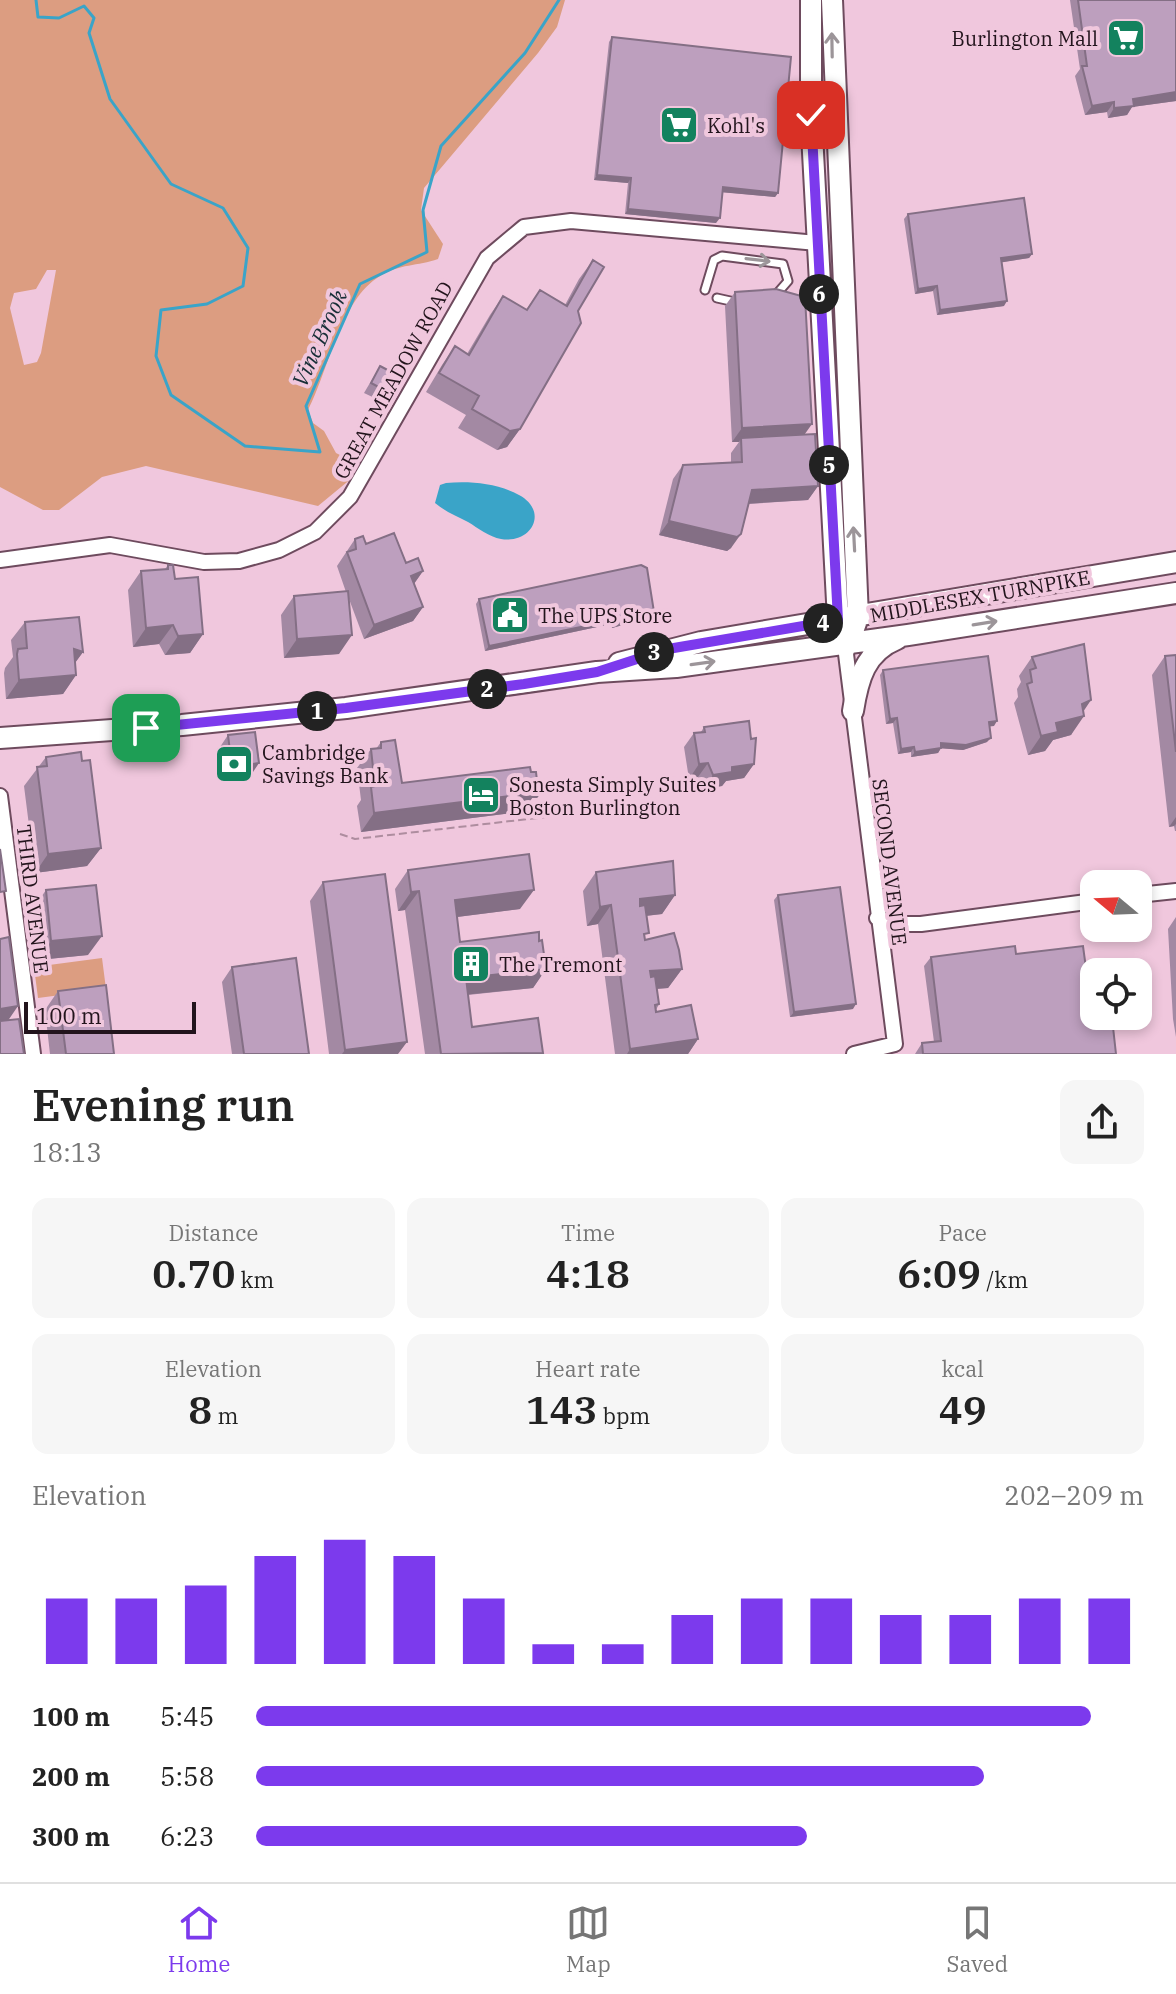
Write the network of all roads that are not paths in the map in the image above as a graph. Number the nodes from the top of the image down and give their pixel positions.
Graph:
1 (811, 0) edge
2 (832, 0) edge
3 (817, 243) junction
4 (839, 245) junction
5 (705, 290) dead end
6 (717, 298) dead end
7 (765, 300) edge
8 (750, 301) edge
9 (0, 560) edge
10 (1176, 562) edge
11 (1176, 593) edge
12 (848, 619) junction
13 (908, 635) junction
14 (849, 643) junction
15 (597, 672) junction
16 (853, 711) junction
17 (0, 738) edge
18 (0, 796) edge
19 (1176, 891) edge
20 (1152, 894) edge
21 (1080, 903) edge
22 (877, 918) junction
23 (33, 1054) edge
24 (854, 1054) edge

1 - 3 main road
4 -> 2 main road
3 - 4 main road
3 - 9 street, GREAT MEADOW ROAD
3 - 12 main road
12 -> 4 main road
5 -> 7 lane
6 - 8 lane
10 - 12 main road, MIDDLESEX TURNPIKE
13 -> 11 main road, MIDDLESEX TURNPIKE
12 - 14 main road
12 - 15 main road, MIDDLESEX TURNPIKE
13 - 14 main road, MIDDLESEX TURNPIKE
13 - 16 main road
15 -> 14 main road, MIDDLESEX TURNPIKE
14 - 16 street, SECOND AVENUE
15 - 17 main road, MIDDLESEX TURNPIKE
16 - 22 street, SECOND AVENUE
18 - 23 street, THIRD AVENUE
19 - 20 street
21 - 22 street
22 - 24 street, SECOND AVENUE

